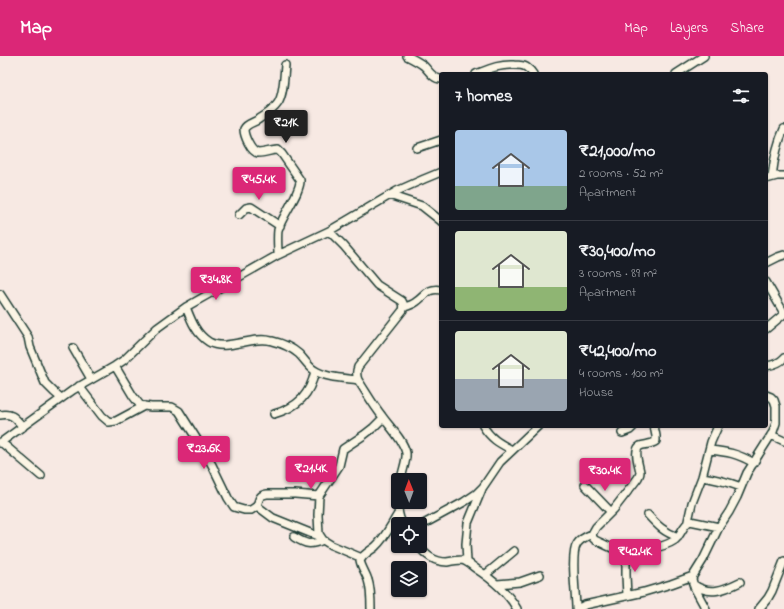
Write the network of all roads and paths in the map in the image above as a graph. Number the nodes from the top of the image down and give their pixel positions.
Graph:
1 (407, 56) edge
2 (704, 56) edge
3 (285, 65) dead end
4 (481, 72) edge
5 (532, 72) edge
6 (679, 72) edge
7 (439, 79) edge
8 (784, 129) edge
9 (439, 141) edge
10 (417, 148) dead end
11 (439, 173) edge
12 (784, 176) edge
13 (769, 178) edge
14 (389, 195) junction
15 (239, 215) dead end
16 (439, 219) edge
17 (280, 226) junction
18 (329, 231) junction
19 (278, 255) junction
20 (784, 255) edge
21 (768, 262) edge
22 (768, 285) edge
23 (439, 290) edge
24 (0, 294) edge
25 (186, 307) junction
26 (404, 307) junction
27 (784, 313) edge
28 (768, 326) edge
29 (74, 348) dead end
30 (784, 358) edge
31 (115, 366) junction
32 (768, 366) edge
33 (315, 371) junction
34 (91, 379) junction
35 (358, 380) junction
36 (79, 386) junction
37 (768, 396) edge
38 (61, 398) junction
39 (144, 406) junction
40 (274, 414) dead end
41 (0, 415) edge
42 (383, 418) junction
43 (23, 427) junction
44 (485, 428) edge
45 (536, 428) edge
46 (633, 428) edge
47 (654, 428) edge
48 (717, 428) edge
49 (622, 433) dead end
50 (771, 434) junction
51 (784, 441) edge
52 (0, 443) edge
53 (512, 450) junction
54 (709, 450) junction
55 (754, 463) junction
56 (403, 473) edge
57 (41, 476) dead end
58 (702, 477) junction
59 (585, 485) dead end
60 (483, 487) junction
61 (741, 487) junction
62 (319, 496) junction
63 (257, 506) junction
64 (398, 509) edge
65 (611, 512) junction
66 (398, 514) junction
67 (648, 515) dead end
68 (399, 517) edge
69 (688, 521) junction
70 (427, 522) edge
71 (719, 527) junction
72 (592, 534) junction
73 (294, 537) dead end
74 (678, 537) junction
75 (322, 539) junction
76 (626, 550) junction
77 (514, 551) dead end
78 (425, 553) edge
79 (362, 558) junction
80 (784, 561) edge
81 (467, 562) junction
82 (485, 575) junction
83 (540, 575) dead end
84 (693, 576) junction
85 (740, 582) dead end
86 (497, 584) junction
87 (692, 584) junction
88 (628, 596) junction
89 (372, 609) edge
90 (517, 609) edge
91 (578, 609) edge
92 (706, 609) edge
93 (759, 609) edge

1 - 7 street
2 - 6 street
3 - 17 street
4 - 5 street
8 - 13 street
9 - 10 street
11 - 14 street
12 - 13 street
14 - 16 street
14 - 18 street
15 - 17 street
17 - 19 street
18 - 19 street
18 - 26 street
19 - 25 street
20 - 21 street
22 - 27 street
23 - 26 street
24 - 38 street
25 - 31 street
25 - 33 street
26 - 35 street
27 - 28 street
29 - 34 street
30 - 32 street
31 - 34 street
31 - 39 street
33 - 35 street
33 - 40 street
34 - 36 street
35 - 42 street
36 - 38 street
36 - 39 street
37 - 50 street
38 - 43 street
39 - 63 street
41 - 43 street
42 - 56 street
42 - 62 street
43 - 52 street
44 - 53 street
45 - 53 street
46 - 49 street
47 - 65 street
48 - 54 street
50 - 51 street
50 - 55 street
52 - 57 street
53 - 60 street
54 - 55 street
54 - 58 street
55 - 61 street
58 - 61 street
58 - 69 street
59 - 65 street
60 - 70 street
60 - 81 street
61 - 71 street
62 - 63 street
62 - 75 street
63 - 75 street
64 - 66 street
65 - 72 street
66 - 68 street
66 - 79 street
67 - 74 street
69 - 71 street
69 - 74 street
71 - 84 street
72 - 76 street
72 - 91 street
73 - 75 street
74 - 76 street
75 - 79 street
76 - 88 street
77 - 82 street
78 - 81 street
79 - 89 street
80 - 93 street
81 - 82 street
82 - 86 street
83 - 86 street
84 - 87 street
84 - 88 street
85 - 87 street
86 - 90 street
87 - 92 street
88 - 91 street

